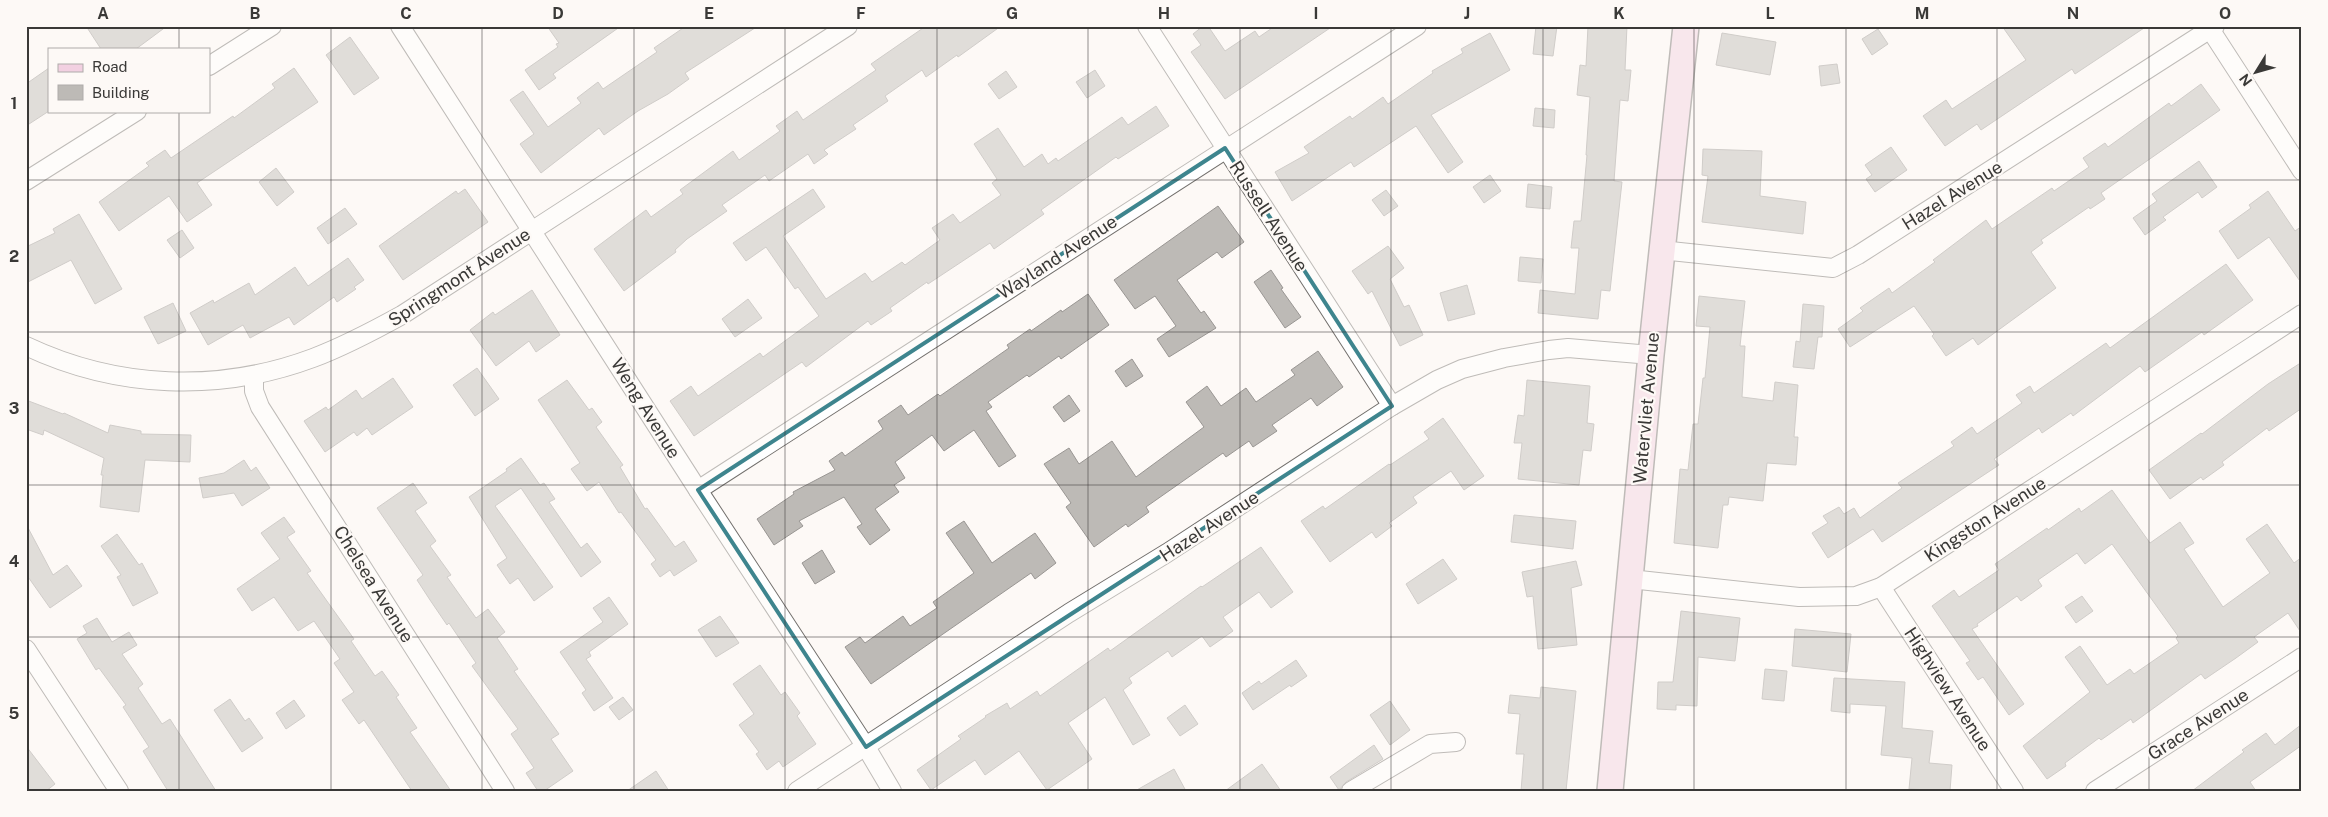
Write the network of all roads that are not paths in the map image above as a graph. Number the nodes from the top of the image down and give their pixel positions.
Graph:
1 (272, 26) edge
2 (400, 26) edge
3 (848, 26) edge
4 (1147, 26) edge
5 (1417, 26) edge
6 (1686, 26) edge
7 (2211, 27) edge
8 (210, 65) edge
9 (135, 112) edge
10 (1225, 148) junction
11 (2302, 171) edge
12 (26, 181) edge
13 (532, 230) junction
14 (1661, 250) junction
15 (2302, 314) edge
16 (26, 346) edge
17 (1651, 354) junction
18 (254, 375) junction
19 (1392, 406) junction
20 (698, 490) junction
21 (1630, 579) junction
22 (1881, 587) junction
23 (26, 649) edge
24 (2302, 657) edge
25 (1456, 742) dead end
26 (866, 747) junction
27 (119, 791) edge
28 (505, 791) edge
29 (797, 791) edge
30 (892, 791) edge
31 (1351, 791) edge
32 (1610, 791) edge
33 (2014, 791) edge
34 (2095, 791) edge

1 - 8 street
2 - 13 street, Weng Avenue
3 - 13 street, Springmont Avenue
4 - 10 street, Russell Avenue
5 - 10 street, Wayland Avenue
6 - 14 street, Watervliet Avenue
7 - 11 street
7 - 14 street, Hazel Avenue
9 - 12 street
10 - 19 street, Russell Avenue
10 - 20 street, Wayland Avenue
13 - 18 street, Springmont Avenue
13 - 20 street, Weng Avenue
14 - 17 street, Watervliet Avenue
15 - 22 street, Kingston Avenue
16 - 18 street, Springmont Avenue
17 - 19 street, Hazel Avenue
17 - 21 street, Watervliet Avenue
18 - 28 street, Chelsea Avenue
19 - 26 street, Hazel Avenue
20 - 26 street, Weng Avenue
21 - 22 street, Kingston Avenue
21 - 32 street, Watervliet Avenue
22 - 33 street, Highview Avenue
23 - 27 street
24 - 34 street, Grace Avenue
25 - 31 street
26 - 29 street, Hazel Avenue
26 - 30 street, Weng Avenue

